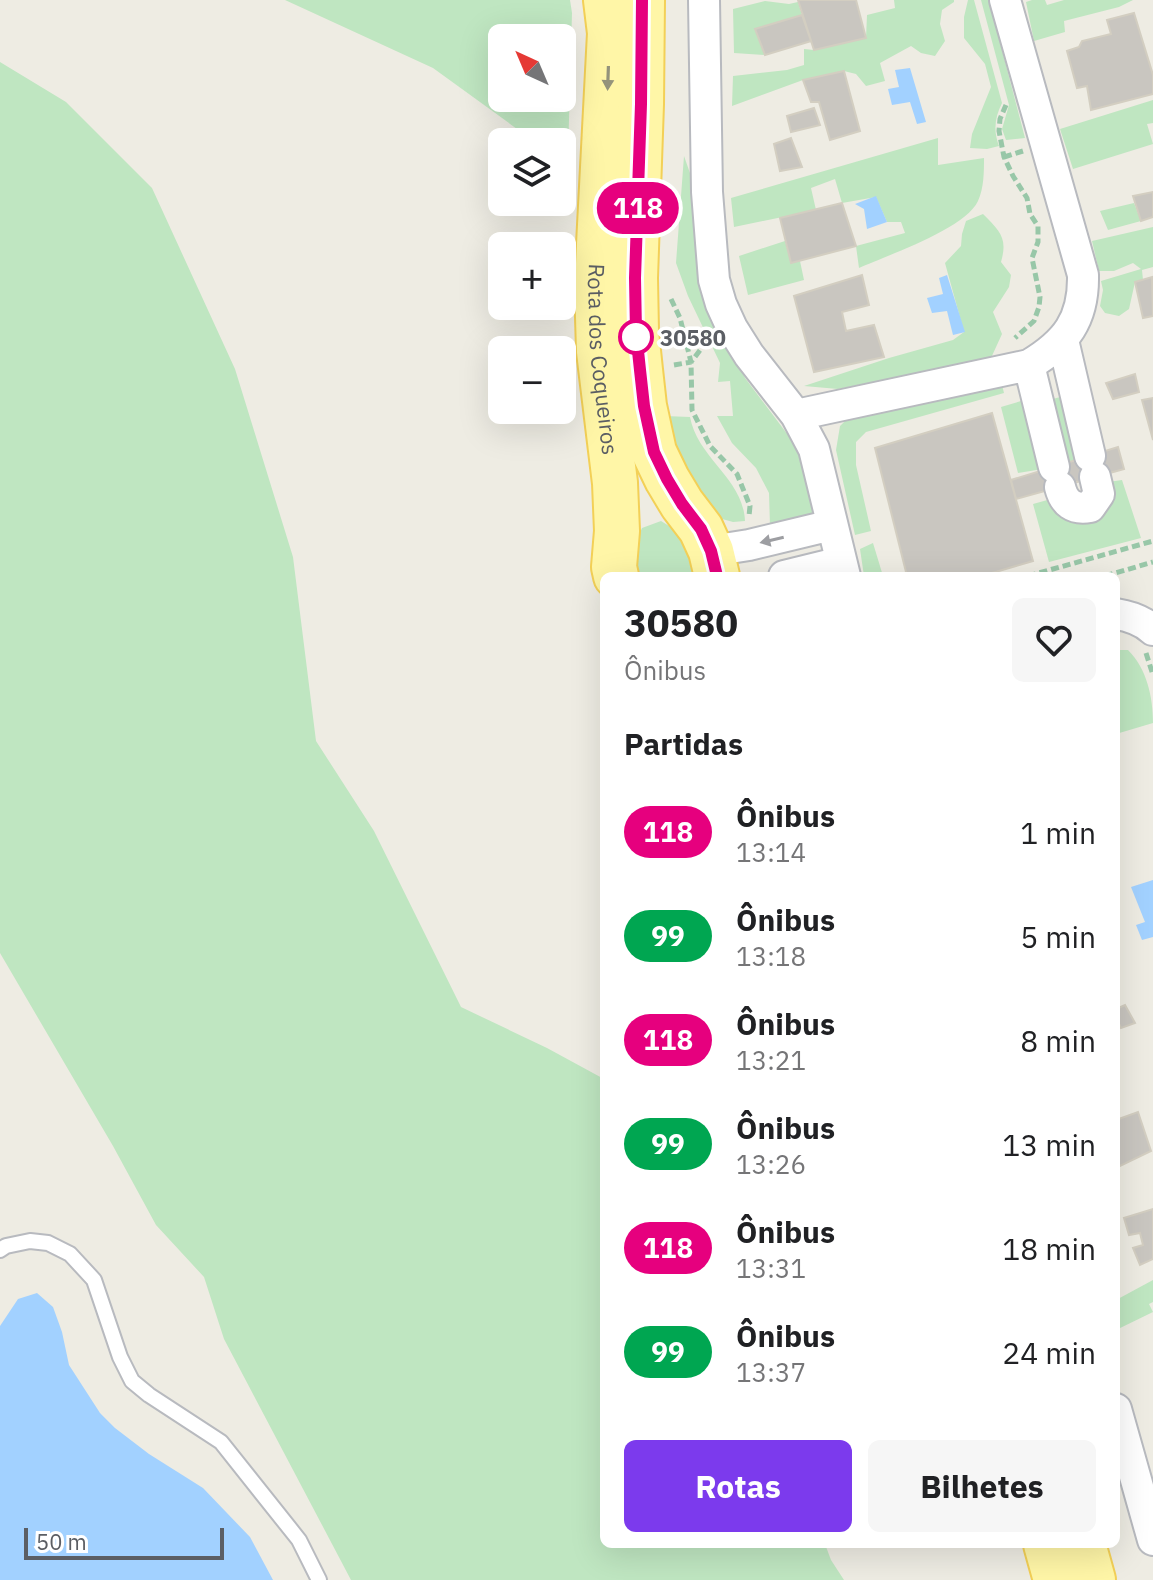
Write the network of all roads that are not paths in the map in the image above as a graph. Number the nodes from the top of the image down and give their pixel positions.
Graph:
1 (606, 0) edge
2 (642, 0) edge
3 (704, 0) edge
4 (1005, 0) edge
5 (1063, 340) junction
6 (1019, 367) junction
7 (796, 415) junction
8 (682, 504) junction
9 (832, 525) junction
10 (617, 531) junction
11 (714, 564) edge
12 (843, 569) edge
13 (615, 572) edge
14 (818, 572) edge
15 (1120, 614) edge
16 (1153, 630) edge
17 (0, 1250) edge
18 (1120, 1423) edge
19 (1153, 1540) edge
20 (1047, 1548) edge
21 (1084, 1548) edge
22 (319, 1580) edge
23 (1056, 1580) edge
24 (1093, 1580) edge

1 -> 10 main road, Rota dos Coqueiros
2 - 8 main road, Rota dos Coqueiros
3 - 7 street
4 - 5 street
5 - 6 street
5 - 6 street
6 - 7 street
7 - 9 street
8 - 10 main road
8 - 11 main road, Rota dos Coqueiros
9 -> 11 street
9 - 12 street
10 - 13 main road, Rota dos Coqueiros
12 - 14 street
15 - 16 street
17 - 22 lane
18 - 19 street
20 - 23 main road
21 - 24 main road

